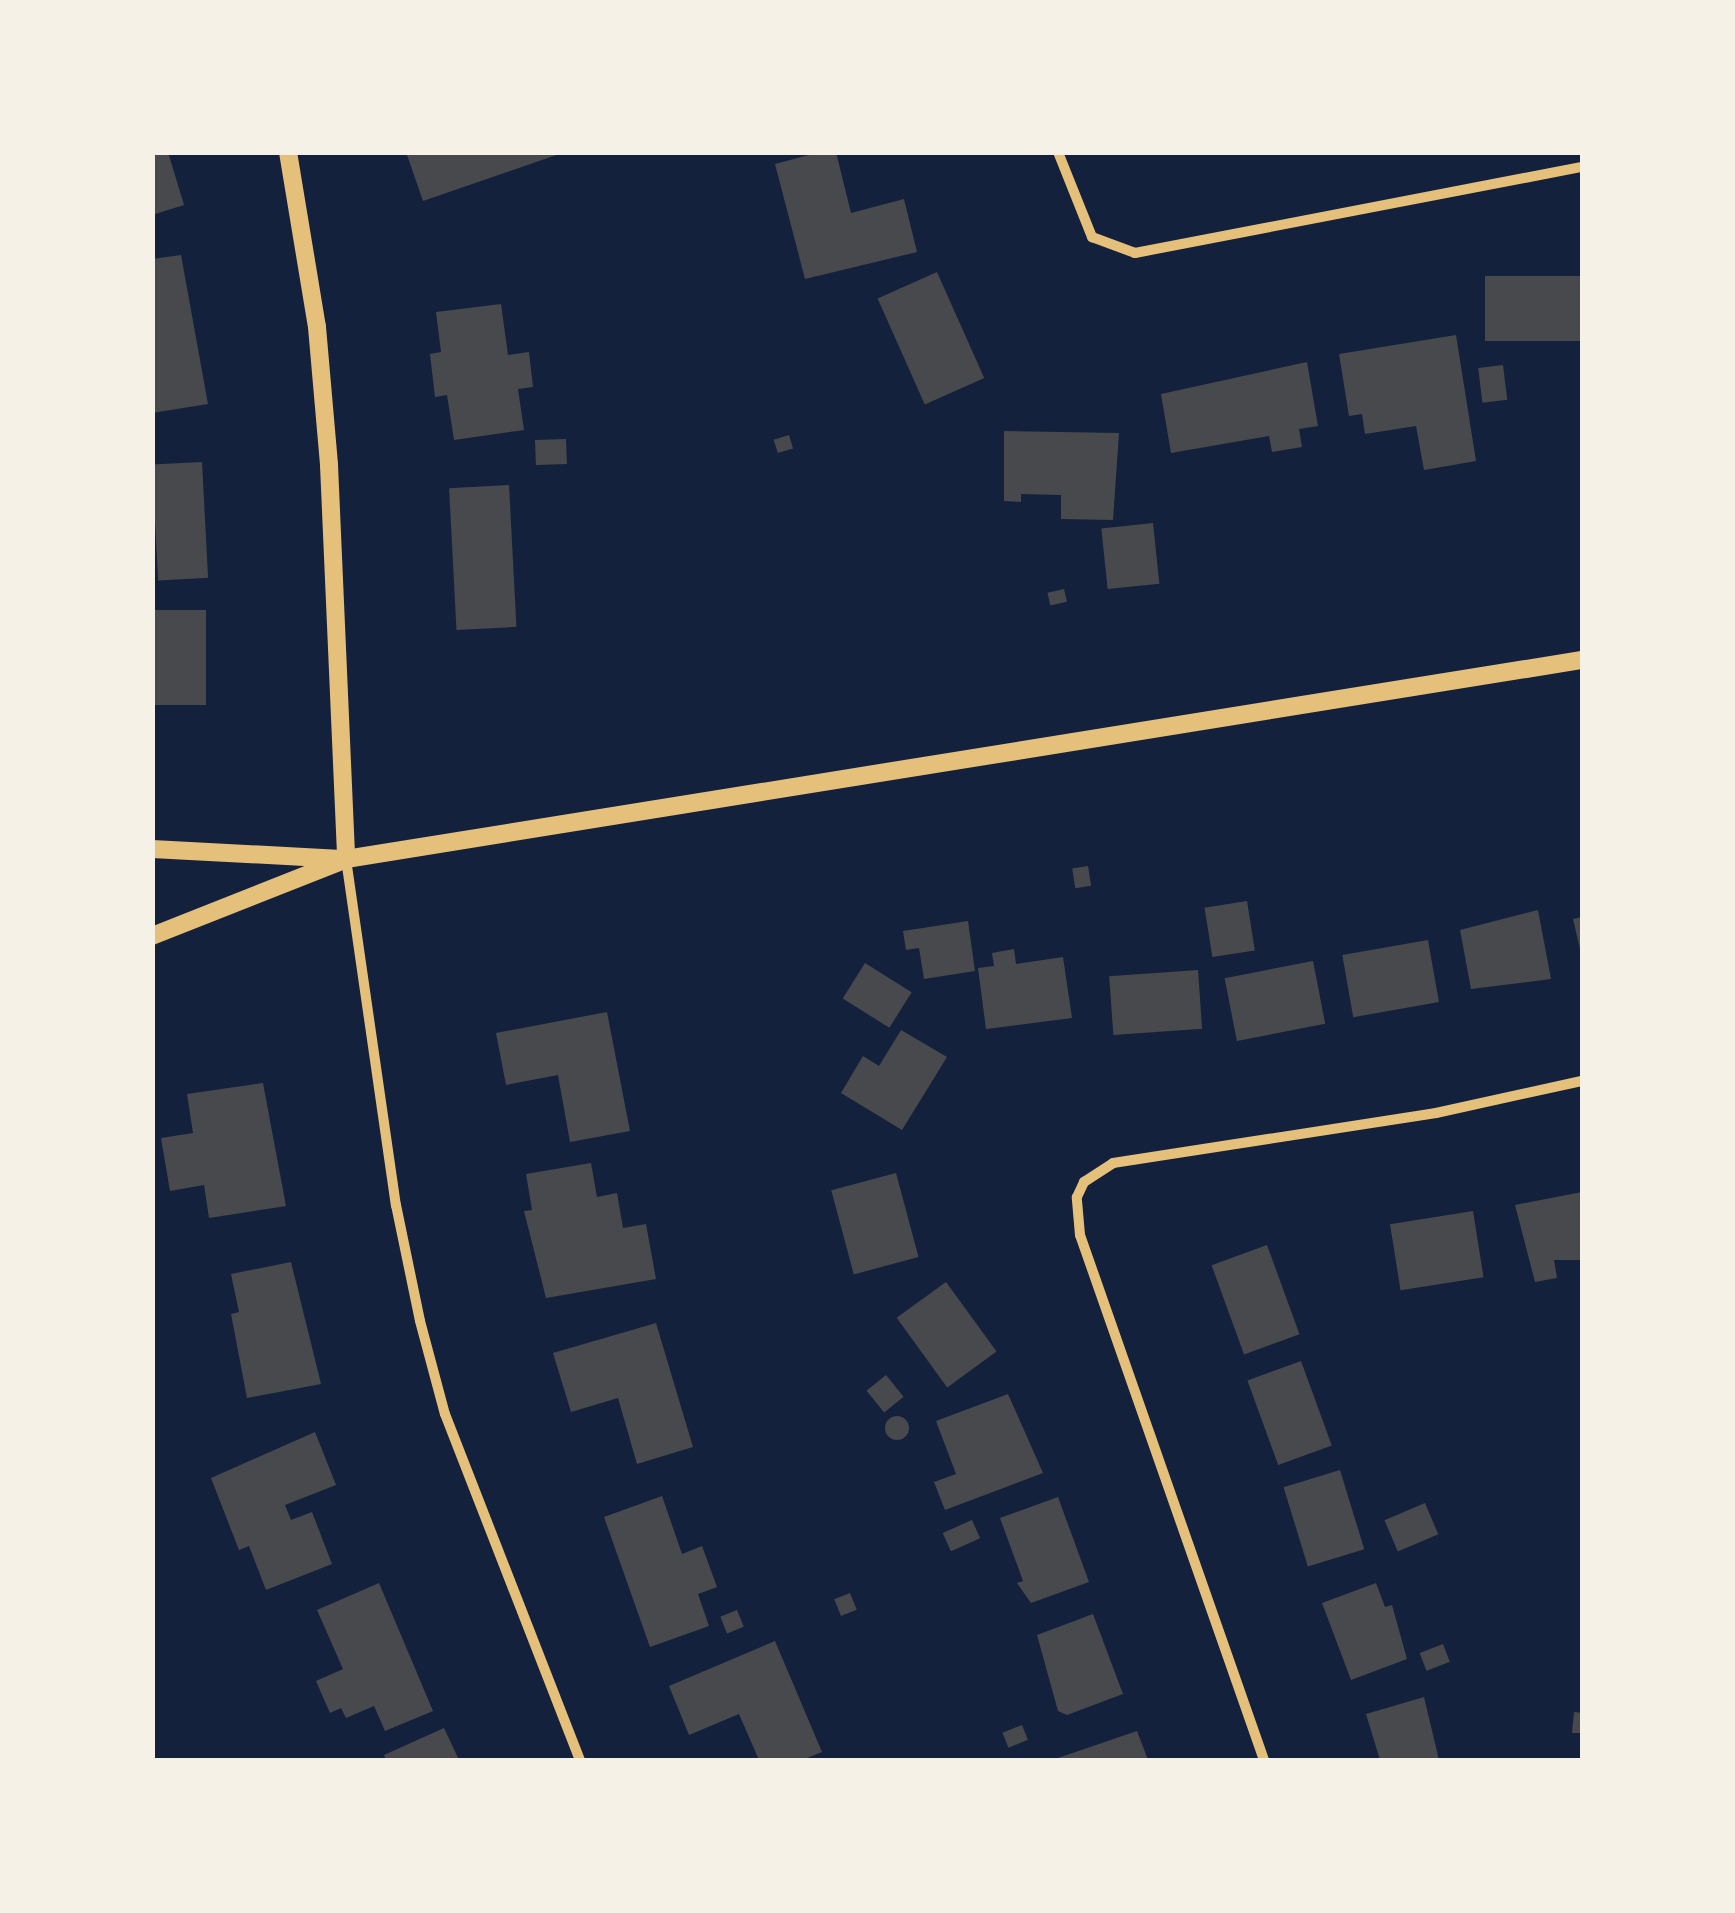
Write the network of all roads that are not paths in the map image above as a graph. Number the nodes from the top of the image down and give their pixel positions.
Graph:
1 (288, 152) edge
2 (1058, 152) edge
3 (1582, 168) edge
4 (1582, 660) edge
5 (152, 849) edge
6 (346, 859) junction
7 (152, 936) edge
8 (1582, 1081) edge
9 (580, 1760) edge
10 (1264, 1760) edge

1 - 6 street
2 - 3 street
4 - 6 street
5 - 6 street
6 - 7 street
6 - 9 street
8 - 10 street

